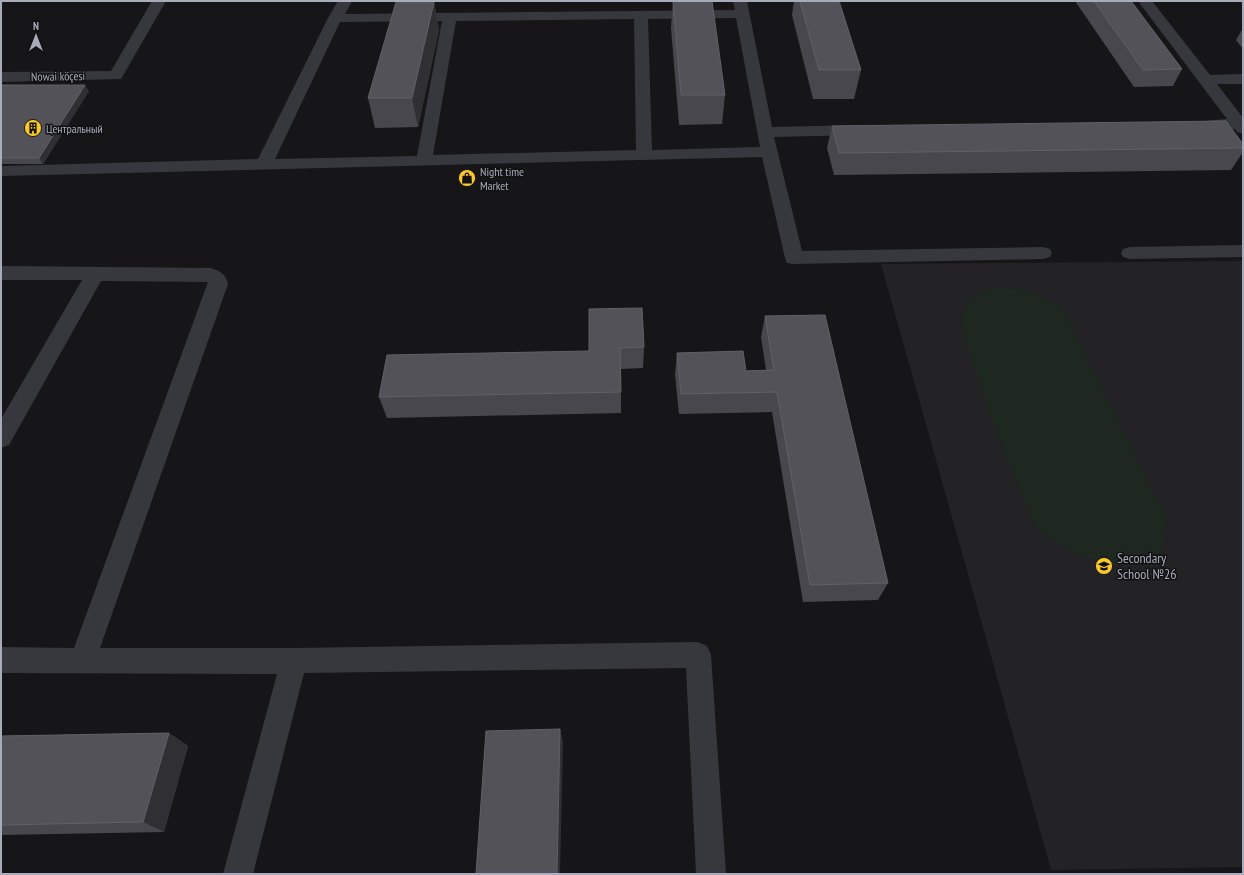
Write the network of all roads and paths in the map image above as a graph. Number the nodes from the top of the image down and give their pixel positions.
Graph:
1 (159, 1) edge
2 (345, 1) edge
3 (1145, 1) edge
4 (741, 7) edge
5 (641, 15) junction
6 (450, 17) junction
7 (334, 18) junction
8 (1, 77) edge
9 (1243, 79) edge
10 (1205, 80) junction
11 (1184, 125) edge
12 (1241, 127) edge
13 (876, 130) edge
14 (766, 132) junction
15 (770, 152) junction
16 (644, 155) junction
17 (424, 161) junction
18 (264, 165) junction
19 (1, 172) edge
20 (1243, 251) edge
21 (1043, 253) dead end
22 (1130, 253) dead end
23 (1, 273) edge
24 (95, 274) junction
25 (1, 438) edge
26 (1, 660) edge
27 (83, 660) junction
28 (294, 661) junction
29 (238, 874) edge
30 (711, 874) edge

1 - 8 street, Nowai köçesi
2 - 7 street
3 - 10 street
4 - 5 street
4 - 14 street
5 - 6 street
5 - 16 street
6 - 7 street
6 - 17 street
7 - 18 street
9 - 10 street
10 - 12 street
11 - 12 street
13 - 14 street
14 - 15 street
15 - 16 street
15 - 21 street
16 - 17 street
17 - 18 street
18 - 19 street
20 - 22 street
23 - 24 street
24 - 25 street
24 - 27 street
26 - 27 street
27 - 28 street
28 - 29 street
28 - 30 street

